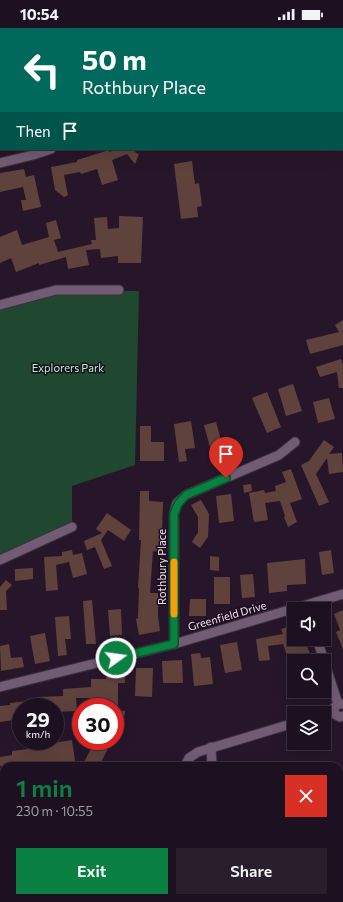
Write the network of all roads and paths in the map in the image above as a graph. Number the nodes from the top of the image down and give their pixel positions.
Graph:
1 (48, 150) edge
2 (0, 163) edge
3 (119, 290) dead end
4 (0, 305) edge
5 (295, 442) dead end
6 (72, 527) dead end
7 (0, 560) edge
8 (343, 594) edge
9 (321, 602) edge
10 (287, 613) edge
11 (174, 644) junction
12 (319, 646) edge
13 (0, 687) edge
14 (338, 706) edge
15 (343, 717) edge
16 (287, 725) edge
17 (211, 747) junction
18 (187, 762) edge
19 (212, 762) edge

1 - 2 street
3 - 4 street
5 - 11 street, Rothbury Place
6 - 7 street
8 - 9 street, Greenfield Drive
10 - 11 street, Greenfield Drive
11 - 13 street, Greenfield Drive
12 - 14 street
14 - 15 street
16 - 17 street
17 - 18 street
17 - 19 street

